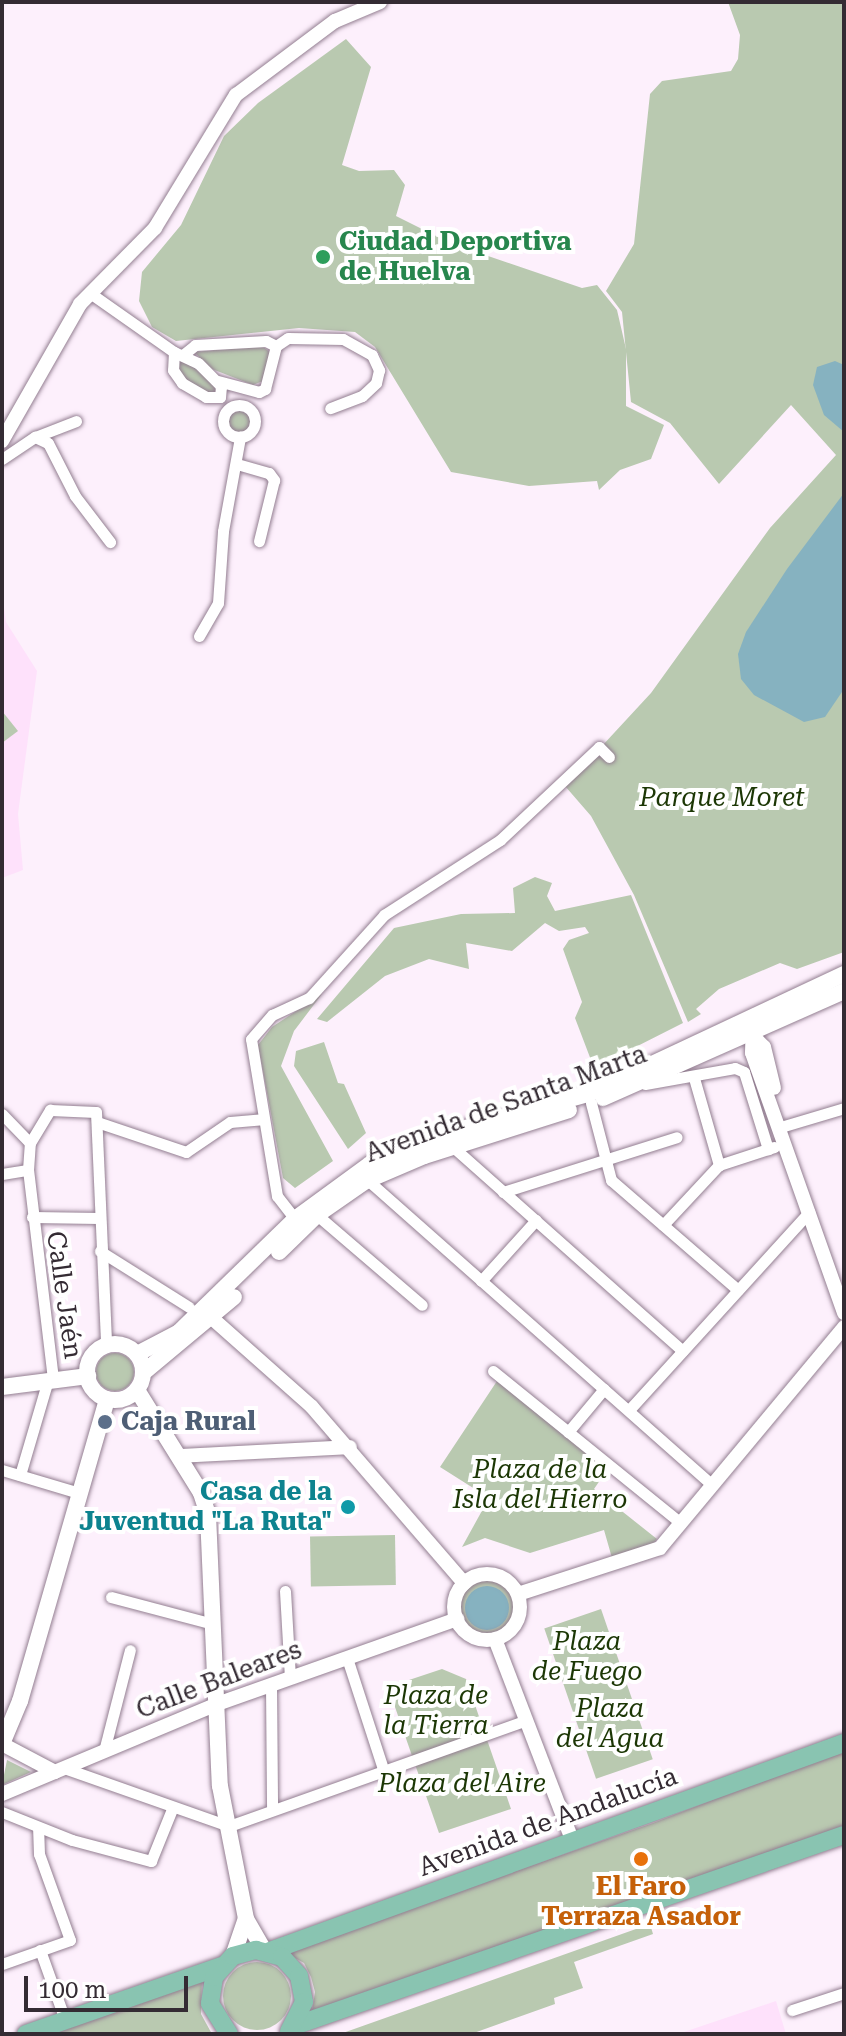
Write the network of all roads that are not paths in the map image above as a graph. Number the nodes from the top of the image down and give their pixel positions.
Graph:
1 (380, 2) edge
2 (90, 293) junction
3 (276, 346) junction
4 (179, 353) junction
5 (218, 381) junction
6 (220, 397) junction
7 (230, 407) junction
8 (330, 408) dead end
9 (76, 421) dead end
10 (35, 437) junction
11 (240, 437) junction
12 (2, 441) edge
13 (2, 459) edge
14 (237, 464) junction
15 (259, 541) dead end
16 (110, 542) dead end
17 (199, 636) dead end
18 (609, 757) dead end
19 (844, 974) edge
20 (844, 991) edge
21 (753, 1015) junction
22 (737, 1023) junction
23 (778, 1023) junction
24 (752, 1034) junction
25 (726, 1045) junction
26 (758, 1050) junction
27 (694, 1078) junction
28 (632, 1086) junction
29 (590, 1098) junction
30 (844, 1108) edge
31 (2, 1114) edge
32 (96, 1117) junction
33 (262, 1119) junction
34 (784, 1126) junction
35 (677, 1137) dead end
36 (451, 1140) junction
37 (30, 1143) junction
38 (788, 1143) junction
39 (768, 1149) junction
40 (604, 1162) junction
41 (719, 1165) junction
42 (28, 1170) junction
43 (2, 1174) edge
44 (362, 1175) junction
45 (503, 1192) junction
46 (809, 1212) junction
47 (317, 1215) junction
48 (32, 1217) junction
49 (99, 1218) junction
50 (295, 1219) junction
51 (536, 1220) junction
52 (663, 1225) junction
53 (100, 1251) junction
54 (481, 1281) junction
55 (738, 1290) junction
56 (422, 1305) dead end
57 (189, 1307) dead end
58 (844, 1313) edge
59 (213, 1319) junction
60 (844, 1327) edge
61 (106, 1345) junction
62 (683, 1351) junction
63 (137, 1354) junction
64 (493, 1371) dead end
65 (144, 1372) junction
66 (88, 1376) junction
67 (51, 1380) junction
68 (2, 1387) edge
69 (604, 1389) junction
70 (137, 1390) junction
71 (107, 1399) junction
72 (629, 1410) junction
73 (568, 1432) junction
74 (350, 1447) junction
75 (179, 1456) junction
76 (2, 1470) edge
77 (20, 1475) junction
78 (712, 1485) junction
79 (79, 1493) junction
80 (681, 1523) junction
81 (464, 1583) junction
82 (285, 1591) dead end
83 (518, 1594) junction
84 (111, 1597) dead end
85 (457, 1619) junction
86 (213, 1624) junction
87 (495, 1639) junction
88 (130, 1650) dead end
89 (347, 1658) junction
90 (290, 1677) junction
91 (271, 1685) junction
92 (217, 1704) junction
93 (526, 1720) junction
94 (844, 1743) edge
95 (2, 1744) edge
96 (104, 1751) junction
97 (383, 1769) junction
98 (60, 1770) junction
99 (2, 1794) edge
100 (172, 1809) junction
101 (272, 1810) junction
102 (2, 1812) edge
103 (229, 1826) junction
104 (38, 1828) junction
105 (844, 1835) edge
106 (572, 1840) junction
107 (246, 1919) junction
108 (40, 1950) junction
109 (267, 1951) junction
110 (227, 1961) junction
111 (2, 1964) edge
112 (844, 1993) edge
113 (792, 2010) dead end
114 (65, 2020) junction
115 (289, 2030) edge
116 (26, 2034) edge
117 (229, 2034) edge

1 - 2 street
2 - 4 street
2 - 12 street
3 - 4 street
3 - 5 street
3 - 8 street
4 - 5 street
4 - 6 street
5 - 6 street
6 - 7 street
7 - 11 street
7 - 11 street
9 - 10 street
10 - 13 street
10 - 16 street
11 - 14 street
14 - 15 street
14 - 17 street
18 - 33 street
19 - 21 main road, Avenida de Santa Marta
20 - 23 main road, Avenida de Santa Marta
21 - 22 main road, Avenida de Santa Marta
21 - 24 street
22 - 24 street
22 - 29 main road, Avenida de Santa Marta
23 - 24 main road, Avenida de Santa Marta
23 - 26 street
24 - 25 main road, Avenida de Santa Marta
24 - 26 street
25 - 26 street
25 - 28 main road, Avenida de Santa Marta
26 - 34 street
26 - 38 street
27 - 28 street
27 - 39 street
27 - 41 street
28 - 29 main road, Avenida de Santa Marta
29 - 36 main road, Avenida de Santa Marta
29 - 40 street
30 - 34 street
31 - 37 street
32 - 33 street
32 - 37 street
32 - 49 street
33 - 50 street
34 - 38 street
35 - 40 street
36 - 44 main road, Avenida de Santa Marta
36 - 45 street
37 - 42 street, Calle Jaén
38 - 39 street
38 - 46 street
39 - 41 street
40 - 45 street
40 - 52 street
41 - 52 street
42 - 43 street
42 - 48 street, Calle Jaén
44 - 47 main road, Avenida de Santa Marta
44 - 50 main road, Avenida de Santa Marta
44 - 54 street
45 - 51 street
46 - 55 street
46 - 58 street
47 - 56 street
47 - 59 main road, Avenida de Santa Marta
48 - 49 street
48 - 67 street, Calle Jaén
49 - 53 street
50 - 63 main road, Avenida de Santa Marta
51 - 54 street
51 - 62 street
52 - 55 street
53 - 57 street
53 - 61 street
54 - 69 street
55 - 62 street
59 - 65 main road, Avenida de Santa Marta
59 - 74 street
60 - 78 street
61 - 63 main road
61 - 66 main road
62 - 72 street
63 - 65 main road
64 - 73 street
65 - 70 main road
66 - 67 main road
66 - 71 main road
67 - 68 main road
67 - 77 street
69 - 72 street
69 - 73 street
70 - 71 main road
70 - 75 main road
71 - 79 main road
72 - 78 street
73 - 80 street
74 - 75 street
74 - 81 street
75 - 86 main road
76 - 77 street
77 - 79 street
78 - 80 street
79 - 95 main road
80 - 83 street
81 - 83 street
81 - 85 street
82 - 90 street
83 - 87 street
84 - 86 street
85 - 87 street
85 - 89 street, Calle Baleares
86 - 92 main road
87 - 93 street
88 - 96 street
89 - 90 street, Calle Baleares
89 - 97 street
90 - 91 street, Calle Baleares
91 - 92 street, Calle Baleares
91 - 101 street
92 - 96 street, Calle Baleares
92 - 103 main road
93 - 97 street
93 - 106 street
94 - 106 main road, Avenida de Andalucía
95 - 98 street
96 - 98 street, Calle Baleares
97 - 101 street
98 - 99 street, Calle Baleares
98 - 100 street
100 - 103 street
100 - 104 street
101 - 103 street
102 - 104 street
103 - 107 main road
104 - 108 street
105 - 115 main road
106 - 109 main road, Avenida de Andalucía
107 - 109 main road
107 - 110 main road
108 - 111 street
108 - 114 street
109 - 110 main road, Avenida de Andalucía
109 - 115 main road
110 - 114 main road
110 - 117 main road
112 - 113 street
114 - 116 main road

